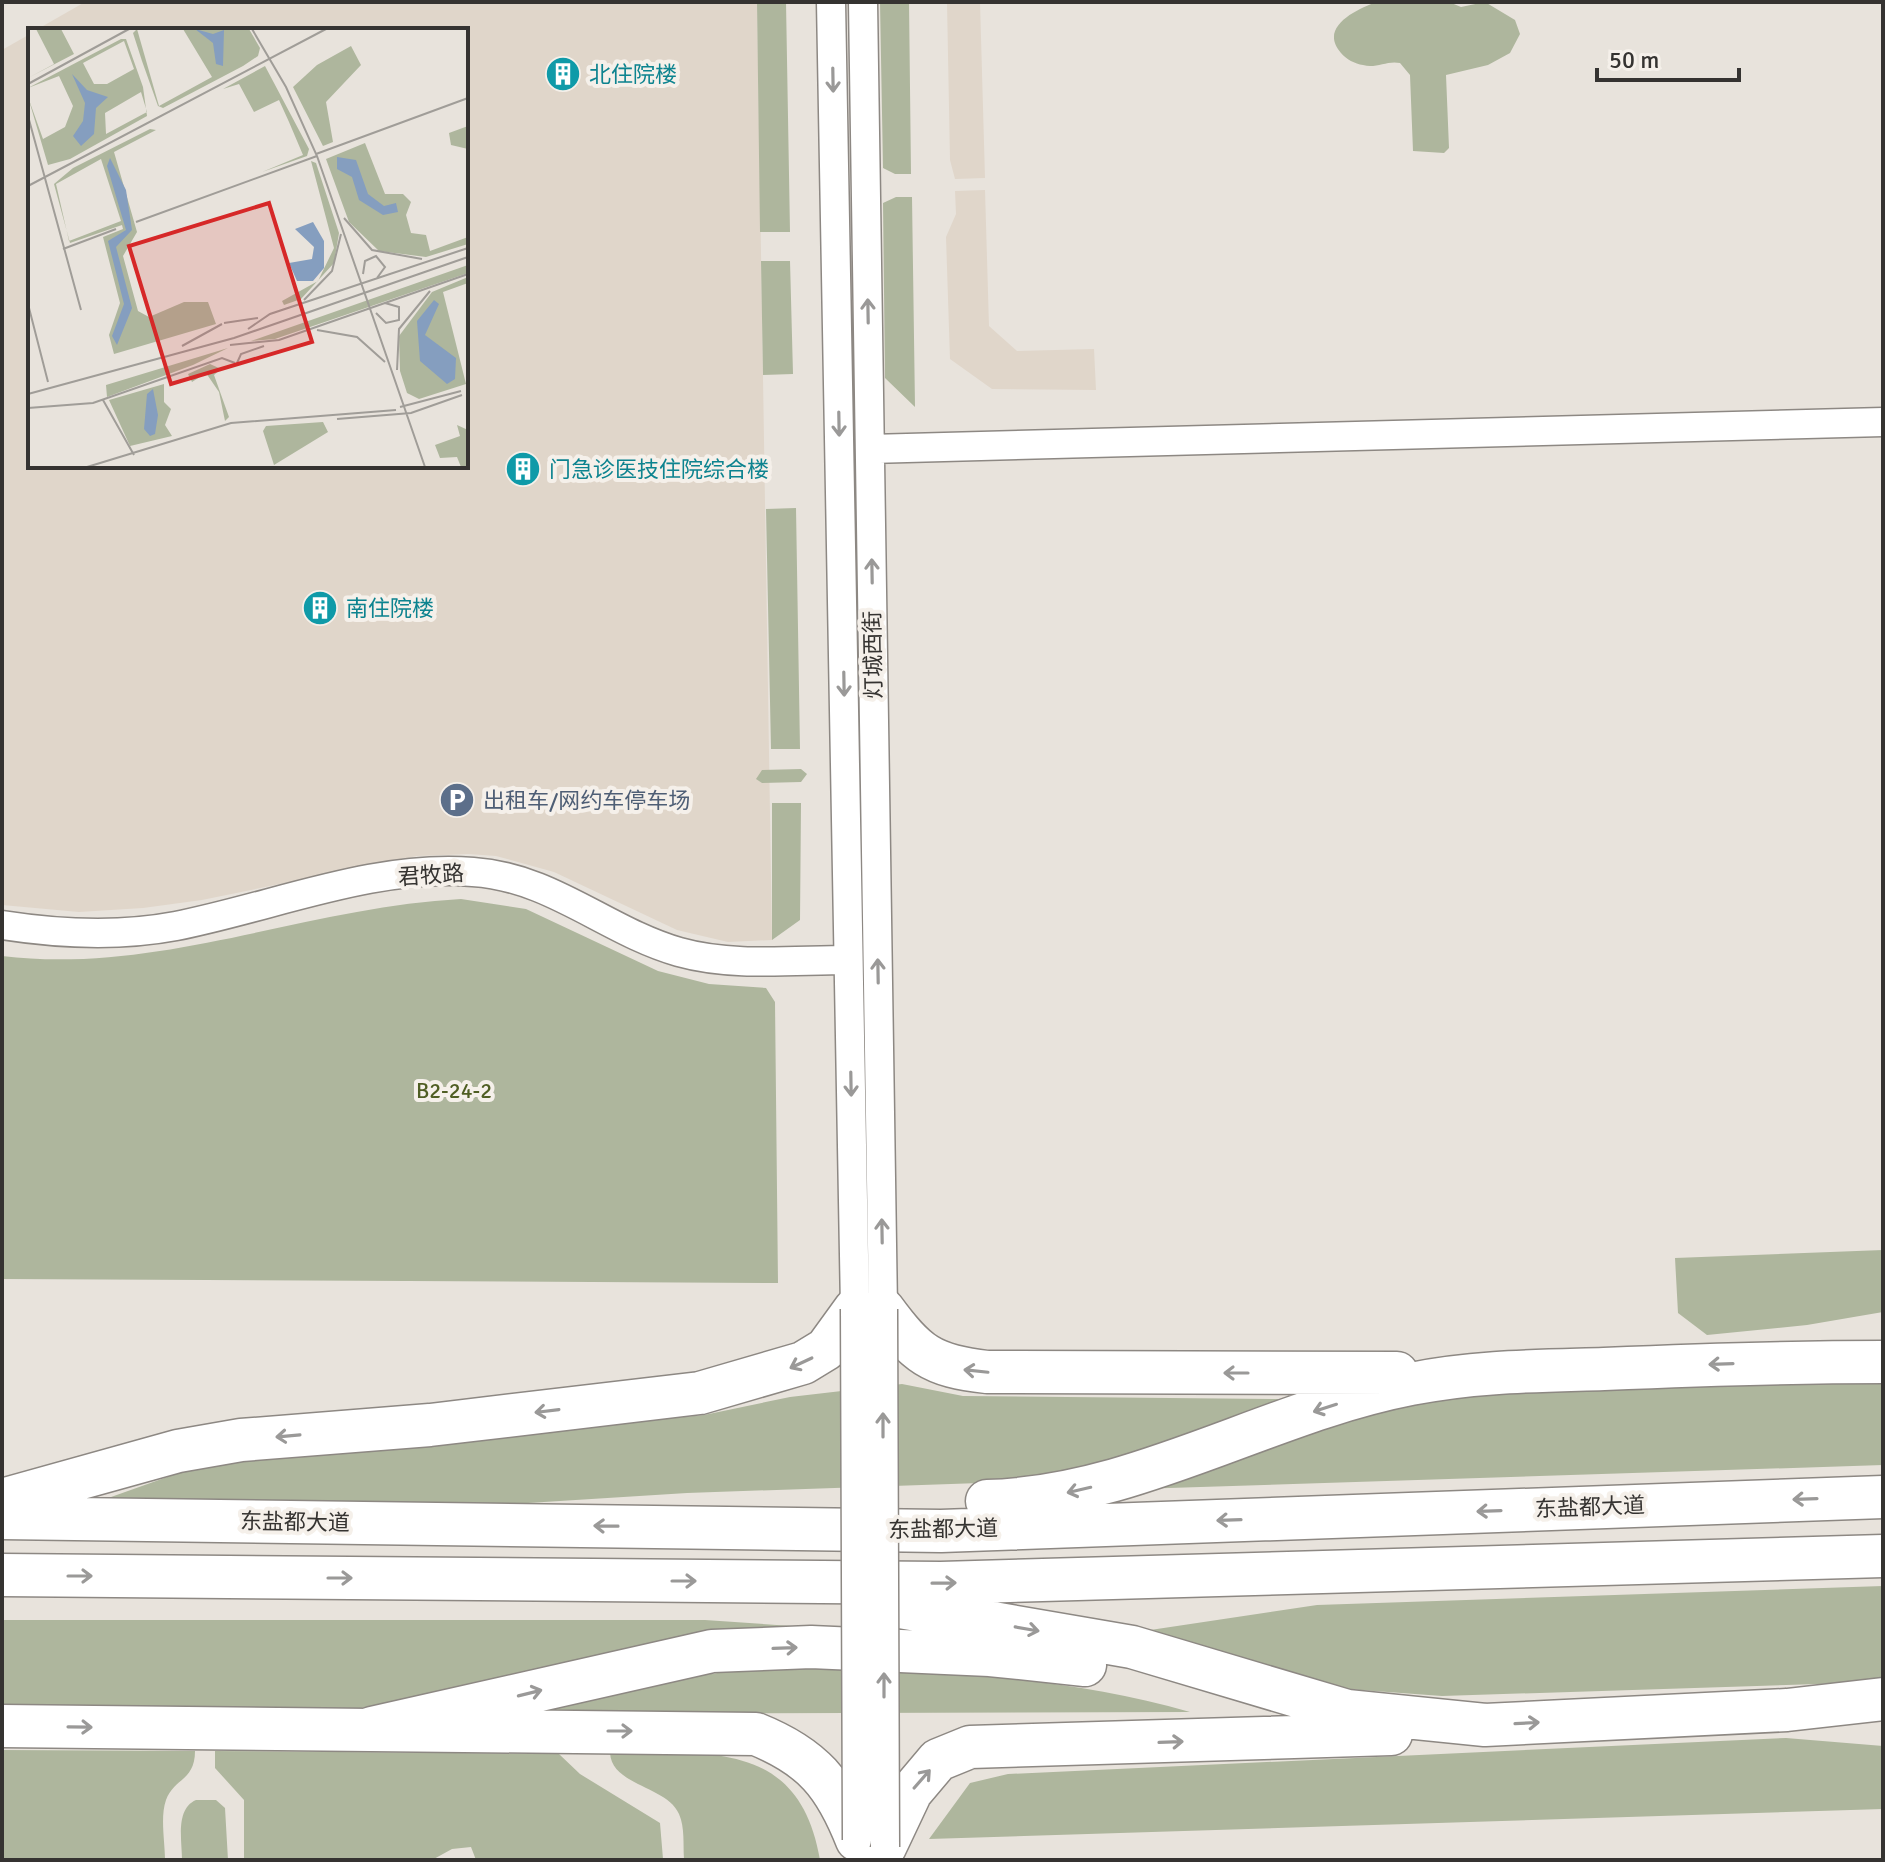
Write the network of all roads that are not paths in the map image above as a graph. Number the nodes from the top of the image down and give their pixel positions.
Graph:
1 (831, 2) edge
2 (863, 2) edge
3 (1883, 422) edge
4 (870, 449) junction
5 (2, 925) edge
6 (848, 960) junction
7 (869, 1309) junction
8 (1883, 1337) edge
9 (1775, 1362) junction
10 (1883, 1362) edge
11 (1482, 1373) junction
12 (1883, 1497) edge
13 (2, 1500) edge
14 (2, 1518) edge
15 (671, 1527) junction
16 (1883, 1556) edge
17 (2, 1575) edge
18 (757, 1582) junction
19 (1883, 1699) edge
20 (1787, 1710) junction
21 (1883, 1723) edge
22 (1485, 1725) junction
23 (2, 1726) edge
24 (372, 1728) junction
25 (1361, 1737) junction
26 (871, 1852) edge

1 -> 6 street, 灯城西街
4 -> 2 street, 灯城西街
3 - 4 street
7 -> 4 street, 灯城西街
5 - 6 street, 君牧路
6 -> 7 street, 灯城西街
11 -> 7 highway
7 -> 13 highway
7 - 26 street, bridge
8 - 9 highway
9 - 10 highway
9 -> 11 highway
11 -> 15 highway
12 -> 15 highway, 东盐都大道
15 -> 14 highway, 东盐都大道
18 -> 16 highway
17 -> 18 highway
18 -> 22 highway
19 - 20 highway
20 - 21 highway
22 -> 20 highway
22 - 25 highway
23 -> 24 highway
24 -> 25 highway
24 -> 26 highway
26 -> 25 highway

